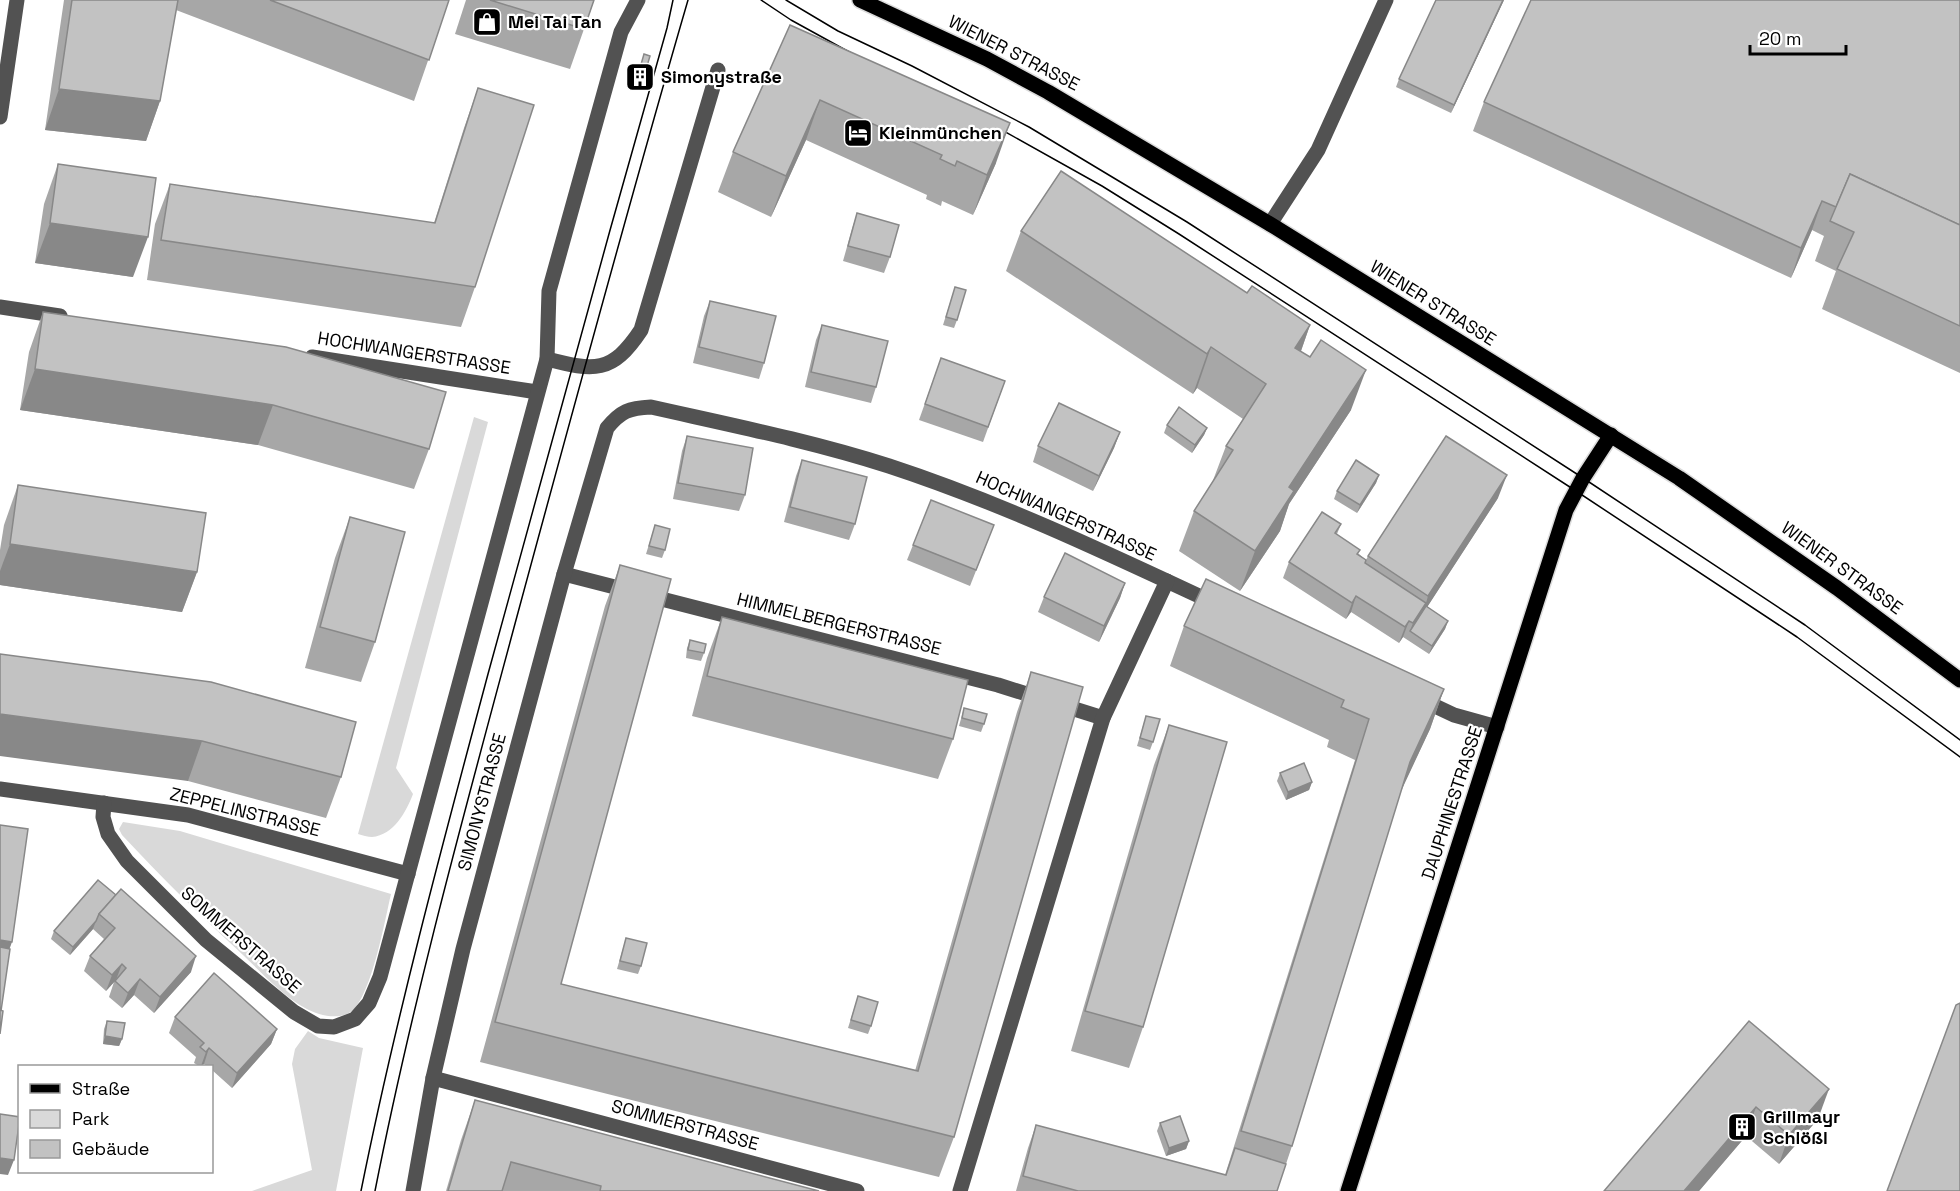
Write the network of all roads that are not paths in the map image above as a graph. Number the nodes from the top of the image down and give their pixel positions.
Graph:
1 (16, 0) edge
2 (638, 0) edge
3 (860, 0) edge
4 (1386, 0) edge
5 (718, 70) dead end
6 (0, 117) edge
7 (1270, 224) junction
8 (0, 307) edge
9 (75, 319) edge
10 (300, 355) edge
11 (547, 359) junction
12 (537, 392) junction
13 (607, 428) joint
14 (1611, 435) junction
15 (564, 574) junction
16 (1167, 581) junction
17 (1226, 609) edge
18 (1960, 680) edge
19 (1402, 690) edge
20 (1103, 718) junction
21 (1497, 727) junction
22 (0, 789) edge
23 (104, 803) junction
24 (408, 874) junction
25 (433, 1078) junction
26 (413, 1191) edge
27 (857, 1191) edge
28 (960, 1191) edge
29 (1348, 1191) edge

1 - 6 street
2 - 11 street
3 - 7 main road, WIENER STRASSE
4 - 7 street
5 - 11 street
7 - 14 main road, WIENER STRASSE
8 - 9 street
10 - 12 street, HOCHWANGERSTRASSE
11 - 12 street
12 - 24 street
13 - 15 street, SIMONYSTRASSE
13 - 16 street, HOCHWANGERSTRASSE
14 - 18 main road, WIENER STRASSE
14 - 21 main road, DAUPHINESTRASSE
15 - 20 street, HIMMELBERGERSTRASSE
15 - 25 street, SIMONYSTRASSE
16 - 17 street, HOCHWANGERSTRASSE
16 - 20 street
19 - 21 street
20 - 28 street
21 - 29 main road, DAUPHINESTRASSE
22 - 23 street, ZEPPELINSTRASSE
23 - 24 street, ZEPPELINSTRASSE
23 - 24 street, SOMMERSTRASSE
25 - 26 street, SIMONYSTRASSE
25 - 27 street, SOMMERSTRASSE

